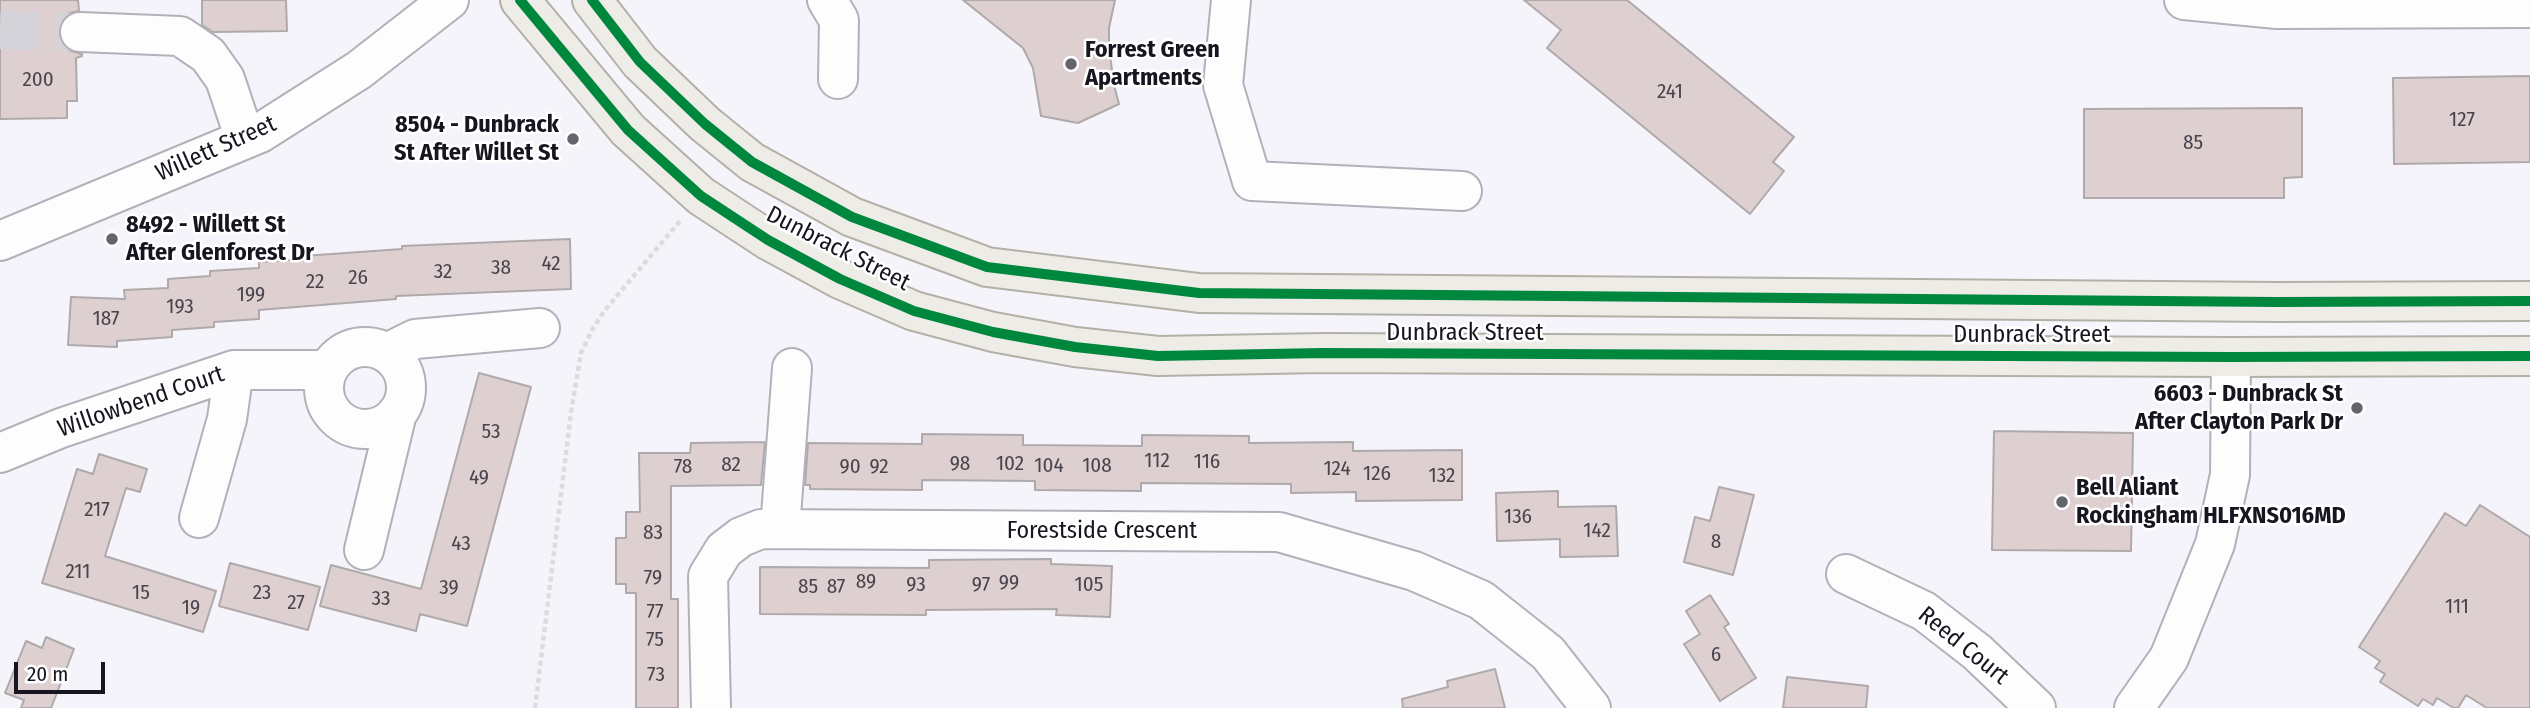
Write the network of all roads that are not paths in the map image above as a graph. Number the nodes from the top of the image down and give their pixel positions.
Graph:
1 (449, 0) edge
2 (520, 0) edge
3 (592, 0) edge
4 (623, 0) edge
5 (827, 0) edge
6 (1231, 0) edge
7 (2184, 0) edge
8 (2530, 8) edge
9 (80, 32) tunnel mouth
10 (838, 79) dead end
11 (705, 124) junction
12 (245, 139) junction
13 (1462, 191) dead end
14 (0, 241) edge
15 (2530, 301) edge
16 (540, 328) dead end
17 (387, 353) junction
18 (2530, 356) edge
19 (2231, 357) junction
20 (793, 368) dead end
21 (234, 370) junction
22 (327, 370) junction
23 (397, 413) junction
24 (0, 453) edge
25 (199, 518) dead end
26 (780, 529) junction
27 (364, 550) dead end
28 (1846, 574) dead end
29 (710, 708) edge
30 (1591, 708) edge
31 (2036, 708) edge
32 (2134, 708) edge

1 - 12 street, Willett Street
2 - 19 main road, Dunbrack Street
3 - 11 main road, Dunbrack Street
4 - 11 main road
5 - 10 street
6 - 13 street
7 - 8 street
9 - 12 street
11 - 15 main road, Dunbrack Street
12 - 14 street, Willett Street
16 - 17 street
17 - 22 street
17 - 23 street
18 - 19 main road, Dunbrack Street
19 - 32 street
20 - 26 street
21 - 22 street, Willowbend Court
21 - 24 street, Willowbend Court
21 - 25 street
22 - 23 street
23 - 27 street
26 - 29 street, Forestside Crescent
26 - 30 street, Forestside Crescent
28 - 31 street, Reed Court

